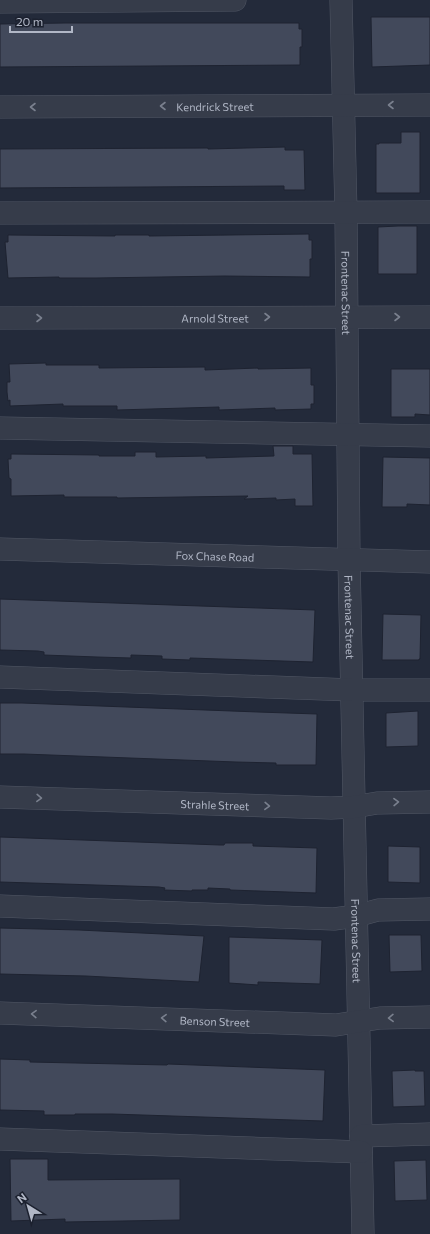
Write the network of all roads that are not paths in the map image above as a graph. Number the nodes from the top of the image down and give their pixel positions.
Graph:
1 (235, 0) edge
2 (341, 0) edge
3 (0, 2) edge
4 (344, 105) junction
5 (430, 105) edge
6 (0, 107) edge
7 (346, 212) junction
8 (430, 212) edge
9 (0, 213) edge
10 (347, 317) junction
11 (430, 317) edge
12 (0, 318) edge
13 (0, 428) edge
14 (348, 435) junction
15 (430, 436) edge
16 (0, 549) edge
17 (349, 559) junction
18 (430, 562) edge
19 (0, 677) edge
20 (352, 690) junction
21 (430, 690) edge
22 (0, 797) edge
23 (430, 802) edge
24 (354, 807) junction
25 (0, 906) edge
26 (430, 909) edge
27 (356, 916) junction
28 (0, 1013) edge
29 (430, 1017) edge
30 (359, 1021) junction
31 (430, 1134) edge
32 (0, 1139) edge
33 (361, 1144) junction
34 (363, 1234) edge

1 - 3 street
2 - 4 street, Frontenac Street
5 -> 4 street, Kendrick Street
4 -> 6 street, Kendrick Street
4 - 7 street, Frontenac Street
7 - 8 street
7 - 9 street
7 - 10 street, Frontenac Street
10 -> 11 street, Arnold Street
12 -> 10 street, Arnold Street
10 - 14 street, Frontenac Street
13 - 14 street
14 - 15 street
14 - 17 street, Frontenac Street
16 - 17 street, Fox Chase Road
17 - 18 street, Fox Chase Road
17 - 20 street, Frontenac Street
19 - 20 street
20 - 21 street
20 - 24 street, Frontenac Street
22 -> 24 street, Strahle Street
24 -> 23 street, Strahle Street
24 - 27 street, Frontenac Street
25 - 27 street
26 - 27 street
27 - 30 street, Frontenac Street
30 -> 28 street, Benson Street
29 -> 30 street, Benson Street
30 - 33 street, Frontenac Street
31 - 33 street
32 - 33 street
33 - 34 street, Frontenac Street

